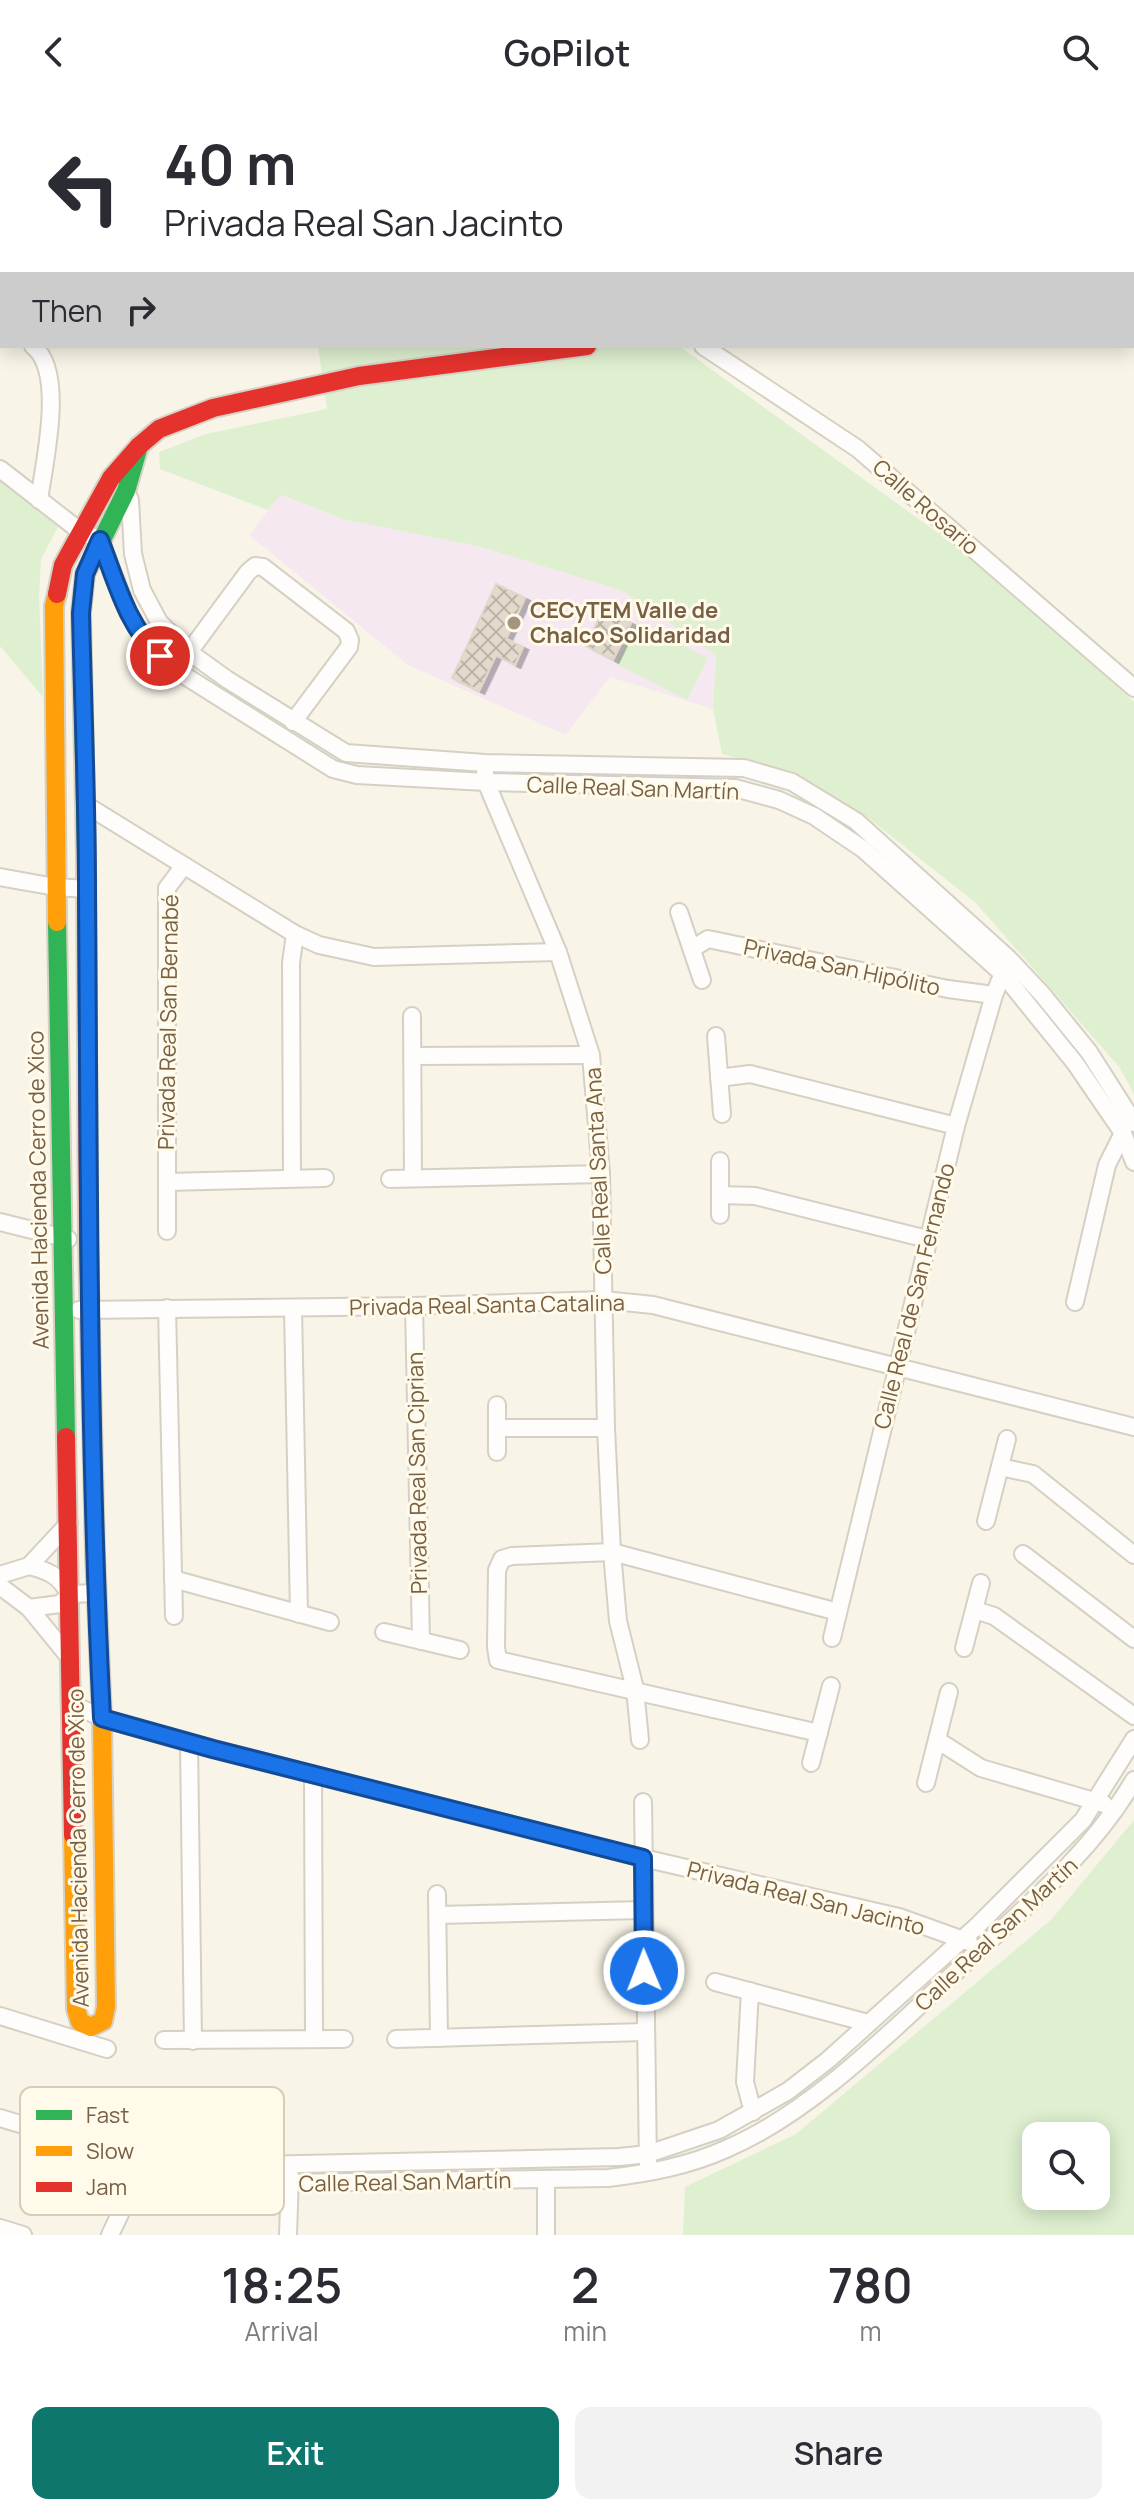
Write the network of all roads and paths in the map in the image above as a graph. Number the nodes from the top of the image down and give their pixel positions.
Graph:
1 (35, 348) edge
2 (572, 348) edge
3 (706, 348) edge
4 (139, 446) junction
5 (0, 469) edge
6 (111, 478) junction
7 (126, 491) junction
8 (39, 500) junction
9 (80, 531) junction
10 (100, 540) junction
11 (189, 652) junction
12 (1134, 688) edge
13 (293, 722) junction
14 (485, 763) junction
15 (486, 782) junction
16 (86, 805) junction
17 (183, 867) junction
18 (0, 877) edge
19 (55, 887) junction
20 (87, 889) junction
21 (679, 912) dead end
22 (295, 934) junction
23 (692, 949) junction
24 (558, 952) junction
25 (1006, 966) junction
26 (702, 980) dead end
27 (994, 995) junction
28 (412, 1016) dead end
29 (716, 1036) dead end
30 (591, 1055) junction
31 (413, 1056) junction
32 (719, 1078) junction
33 (722, 1114) dead end
34 (956, 1126) junction
35 (1128, 1128) edge
36 (720, 1161) dead end
37 (1134, 1162) edge
38 (601, 1174) junction
39 (292, 1178) junction
40 (325, 1178) dead end
41 (413, 1178) junction
42 (390, 1179) dead end
43 (167, 1182) junction
44 (721, 1195) junction
45 (720, 1215) dead end
46 (0, 1222) edge
47 (167, 1231) dead end
48 (63, 1239) junction
49 (927, 1239) junction
50 (88, 1240) junction
51 (604, 1300) junction
52 (1075, 1302) dead end
53 (414, 1306) junction
54 (167, 1308) junction
55 (293, 1308) junction
56 (91, 1309) junction
57 (64, 1310) junction
58 (896, 1366) junction
59 (497, 1405) dead end
60 (1134, 1427) edge
61 (497, 1428) junction
62 (606, 1428) junction
63 (1007, 1439) dead end
64 (497, 1452) dead end
65 (1000, 1467) junction
66 (986, 1521) dead end
67 (69, 1523) junction
68 (612, 1552) junction
69 (1023, 1554) dead end
70 (1134, 1555) edge
71 (29, 1566) junction
72 (0, 1575) edge
73 (173, 1579) junction
74 (981, 1583) dead end
75 (0, 1586) edge
76 (96, 1593) junction
77 (70, 1594) junction
78 (29, 1608) junction
79 (975, 1610) junction
80 (838, 1612) junction
81 (299, 1614) junction
82 (174, 1616) dead end
83 (330, 1622) dead end
84 (384, 1632) dead end
85 (832, 1638) dead end
86 (1134, 1639) edge
87 (421, 1641) junction
88 (964, 1648) dead end
89 (460, 1650) dead end
90 (69, 1657) junction
91 (831, 1686) dead end
92 (635, 1689) junction
93 (949, 1692) dead end
94 (72, 1704) junction
95 (1134, 1716) edge
96 (102, 1718) junction
97 (819, 1733) junction
98 (1134, 1739) edge
99 (640, 1740) dead end
100 (937, 1740) junction
101 (189, 1743) junction
102 (811, 1763) dead end
103 (313, 1775) junction
104 (1134, 1780) edge
105 (926, 1783) dead end
106 (1095, 1801) junction
107 (643, 1802) dead end
108 (1117, 1809) junction
109 (643, 1858) junction
110 (437, 1894) dead end
111 (643, 1910) junction
112 (438, 1915) junction
113 (962, 1939) junction
114 (982, 1947) junction
115 (715, 1982) dead end
116 (750, 1991) junction
117 (0, 2016) edge
118 (868, 2023) junction
119 (645, 2032) junction
120 (439, 2038) junction
121 (314, 2039) junction
122 (344, 2039) dead end
123 (396, 2039) dead end
124 (164, 2040) dead end
125 (193, 2041) junction
126 (107, 2049) dead end
127 (753, 2112) junction
128 (0, 2118) edge
129 (20, 2124) edge
130 (648, 2154) junction
131 (284, 2163) edge
132 (289, 2163) junction
133 (648, 2174) junction
134 (546, 2180) junction
135 (284, 2184) edge
136 (290, 2184) junction
137 (119, 2215) edge
138 (0, 2228) edge
139 (23, 2235) edge
140 (110, 2235) edge
141 (288, 2235) edge
142 (546, 2235) edge

1 - 8 street
2 - 4 street, Avenida Hacienda Cerro de Xico
3 - 12 street, Calle Rosario
4 - 6 street, Avenida Hacienda Cerro de Xico
4 - 7 street, Avenida Hacienda Cerro de Xico
5 - 8 street
6 - 7 street
6 - 9 street, Avenida Hacienda Cerro de Xico
7 - 10 street, Avenida Hacienda Cerro de Xico
7 - 11 street, Calle Real San Martín
8 - 9 street
9 - 10 street
9 - 19 street, Avenida Hacienda Cerro de Xico
10 - 15 street, Calle Real San Martín
10 - 16 street, Avenida Hacienda Cerro de Xico
11 - 13 street, Calle Real San Martín
11 - 13 street
13 - 14 street, Calle Real San Martín
14 - 15 street, Calle Real Santa Ana
14 - 25 street, Calle Real San Martín
15 - 24 street, Calle Real Santa Ana
15 - 25 street, Calle Real San Martín
16 - 17 street
16 - 20 street, Avenida Hacienda Cerro de Xico
17 - 22 street
17 - 43 street, Privada Real San Bernabé
18 - 19 street
19 - 20 street
19 - 48 street, Avenida Hacienda Cerro de Xico
20 - 50 street, Avenida Hacienda Cerro de Xico
21 - 23 street
22 - 24 street
22 - 39 street
23 - 26 street
23 - 27 street, Privada San Hipólito
24 - 30 street, Calle Real Santa Ana
25 - 27 street, Calle Real de San Fernando
25 - 35 street, Calle Real San Martín
27 - 34 street, Calle Real de San Fernando
28 - 31 street
29 - 32 street
30 - 31 street
30 - 38 street, Calle Real Santa Ana
31 - 41 street
32 - 33 street
32 - 34 street
34 - 49 street, Calle Real de San Fernando
35 - 37 street, Calle Real San Martín
35 - 52 street
36 - 44 street
38 - 41 street
38 - 51 street, Calle Real Santa Ana
39 - 40 street, Privada Real San Bernabé
39 - 43 street, Privada Real San Bernabé
41 - 42 street
43 - 47 street, Privada Real San Bernabé
44 - 45 street
44 - 49 street
46 - 48 street
48 - 50 street
48 - 57 street, Avenida Hacienda Cerro de Xico
49 - 58 street, Calle Real de San Fernando
50 - 56 street, Avenida Hacienda Cerro de Xico
51 - 53 street, Privada Real Santa Catalina
51 - 58 street, Privada Real Santa Catalina
51 - 62 street, Calle Real Santa Ana
53 - 55 street, Privada Real Santa Catalina
53 - 87 street, Privada Real San Ciprian
54 - 55 street, Privada Real Santa Catalina
54 - 56 street, Privada Real Santa Catalina
54 - 73 street
55 - 81 street
56 - 57 street, Privada Real Santa Catalina
56 - 76 street, Avenida Hacienda Cerro de Xico
57 - 67 street, Avenida Hacienda Cerro de Xico
58 - 60 street, Privada Real Santa Catalina
58 - 80 street, Calle Real de San Fernando
59 - 61 street
61 - 62 street
61 - 64 street
62 - 68 street, Calle Real Santa Ana
63 - 65 street
65 - 66 street
65 - 70 street
67 - 71 street
67 - 77 street, Avenida Hacienda Cerro de Xico
68 - 80 street
68 - 92 street, Calle Real Santa Ana
68 - 92 street
69 - 86 street
71 - 72 street
71 - 77 street
73 - 81 street
73 - 82 street
74 - 79 street
75 - 78 street
76 - 77 street
76 - 96 street, Avenida Hacienda Cerro de Xico
77 - 78 street
77 - 90 street, Avenida Hacienda Cerro de Xico
78 - 90 street
79 - 88 street
79 - 95 street
80 - 85 street, Calle Real de San Fernando
81 - 83 street
84 - 87 street
87 - 89 street
90 - 94 street, Avenida Hacienda Cerro de Xico
91 - 97 street
92 - 97 street
92 - 99 street, Calle Real Santa Ana
93 - 100 street
94 - 96 street, Privada Real San Jacinto
94 - 96 street, Avenida Hacienda Cerro de Xico
96 - 101 street, Privada Real San Jacinto
97 - 102 street
98 - 106 street, Calle Real San Martín
100 - 105 street
100 - 106 street
101 - 103 street, Privada Real San Jacinto
101 - 125 street
103 - 109 street, Privada Real San Jacinto
103 - 121 street
104 - 108 street, Calle Real San Martín
106 - 108 street
106 - 113 street, Calle Real San Martín
107 - 109 street
108 - 114 street, Calle Real San Martín
109 - 111 street
109 - 113 street, Privada Real San Jacinto
110 - 112 street
111 - 112 street
111 - 119 street
112 - 120 street
113 - 114 street, Privada Real San Jacinto
113 - 118 street, Calle Real San Martín
114 - 133 street, Calle Real San Martín
115 - 116 street
116 - 118 street
116 - 127 street
117 - 126 street
118 - 127 street, Calle Real San Martín
119 - 120 street
119 - 130 street
120 - 123 street
121 - 122 street
121 - 125 street
124 - 125 street
127 - 130 street, Calle Real San Martín
128 - 129 street
130 - 132 street, Calle Real San Martín
130 - 133 street
131 - 132 street, Calle Real San Martín
132 - 136 street
133 - 134 street, Calle Real San Martín
134 - 136 street, Calle Real San Martín
134 - 142 street
135 - 136 street, Calle Real San Martín
136 - 141 street
137 - 140 street
138 - 139 street

